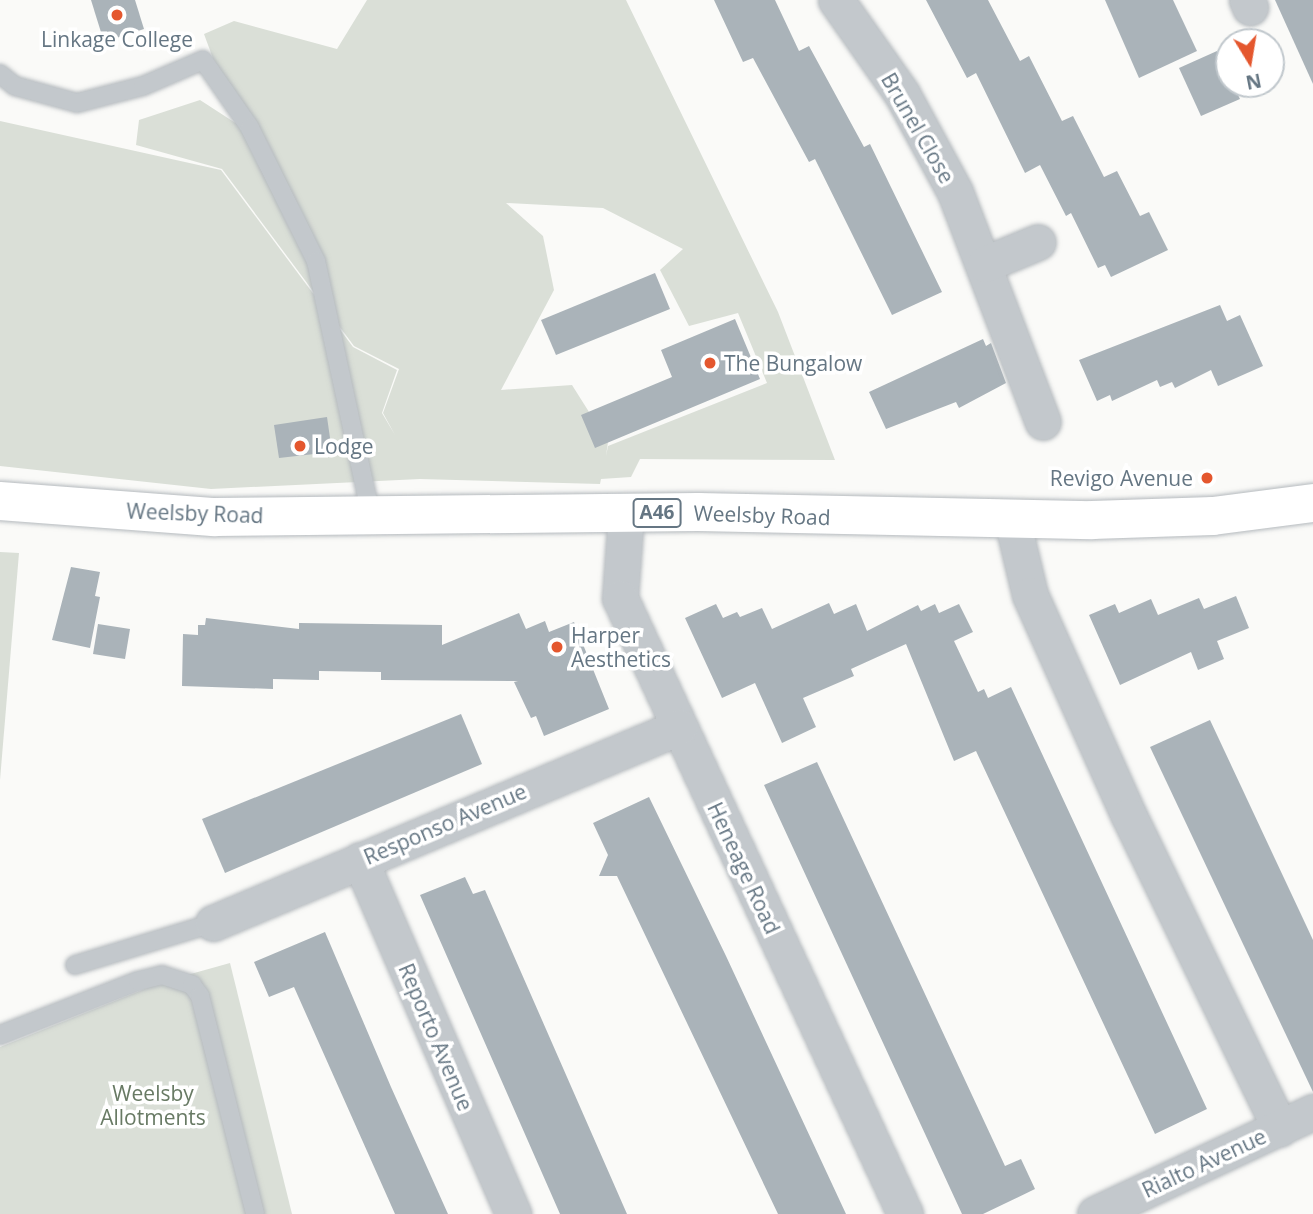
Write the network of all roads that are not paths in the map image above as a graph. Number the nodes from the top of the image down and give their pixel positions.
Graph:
1 (836, 0) edge
2 (0, 74) edge
3 (1038, 242) dead end
4 (985, 264) junction
5 (1043, 422) dead end
6 (0, 501) edge
7 (1313, 503) edge
8 (371, 514) junction
9 (626, 514) junction
10 (1012, 520) junction
11 (679, 727) junction
12 (360, 860) junction
13 (213, 923) joint
14 (75, 965) dead end
15 (0, 1035) edge
16 (1313, 1112) edge
17 (1280, 1128) junction
18 (255, 1214) edge
19 (513, 1214) edge
20 (905, 1214) edge
21 (1095, 1214) edge

1 - 4 street, Brunel Close
2 - 8 lane
3 - 4 street
4 - 5 street, Brunel Close
6 - 8 main road, Weelsby Road / A46
7 - 10 main road, Weelsby Road / A46
8 - 9 main road, Weelsby Road / A46
9 - 10 main road, Weelsby Road / A46
9 - 11 street, Heneage Road
10 - 17 street
11 - 12 street, Responso Avenue
11 - 20 street, Heneage Road
12 - 13 street, Responso Avenue
12 - 19 street, Reporto Avenue
13 - 14 lane
15 - 18 lane
16 - 17 street, Rialto Avenue
17 - 21 street, Rialto Avenue

